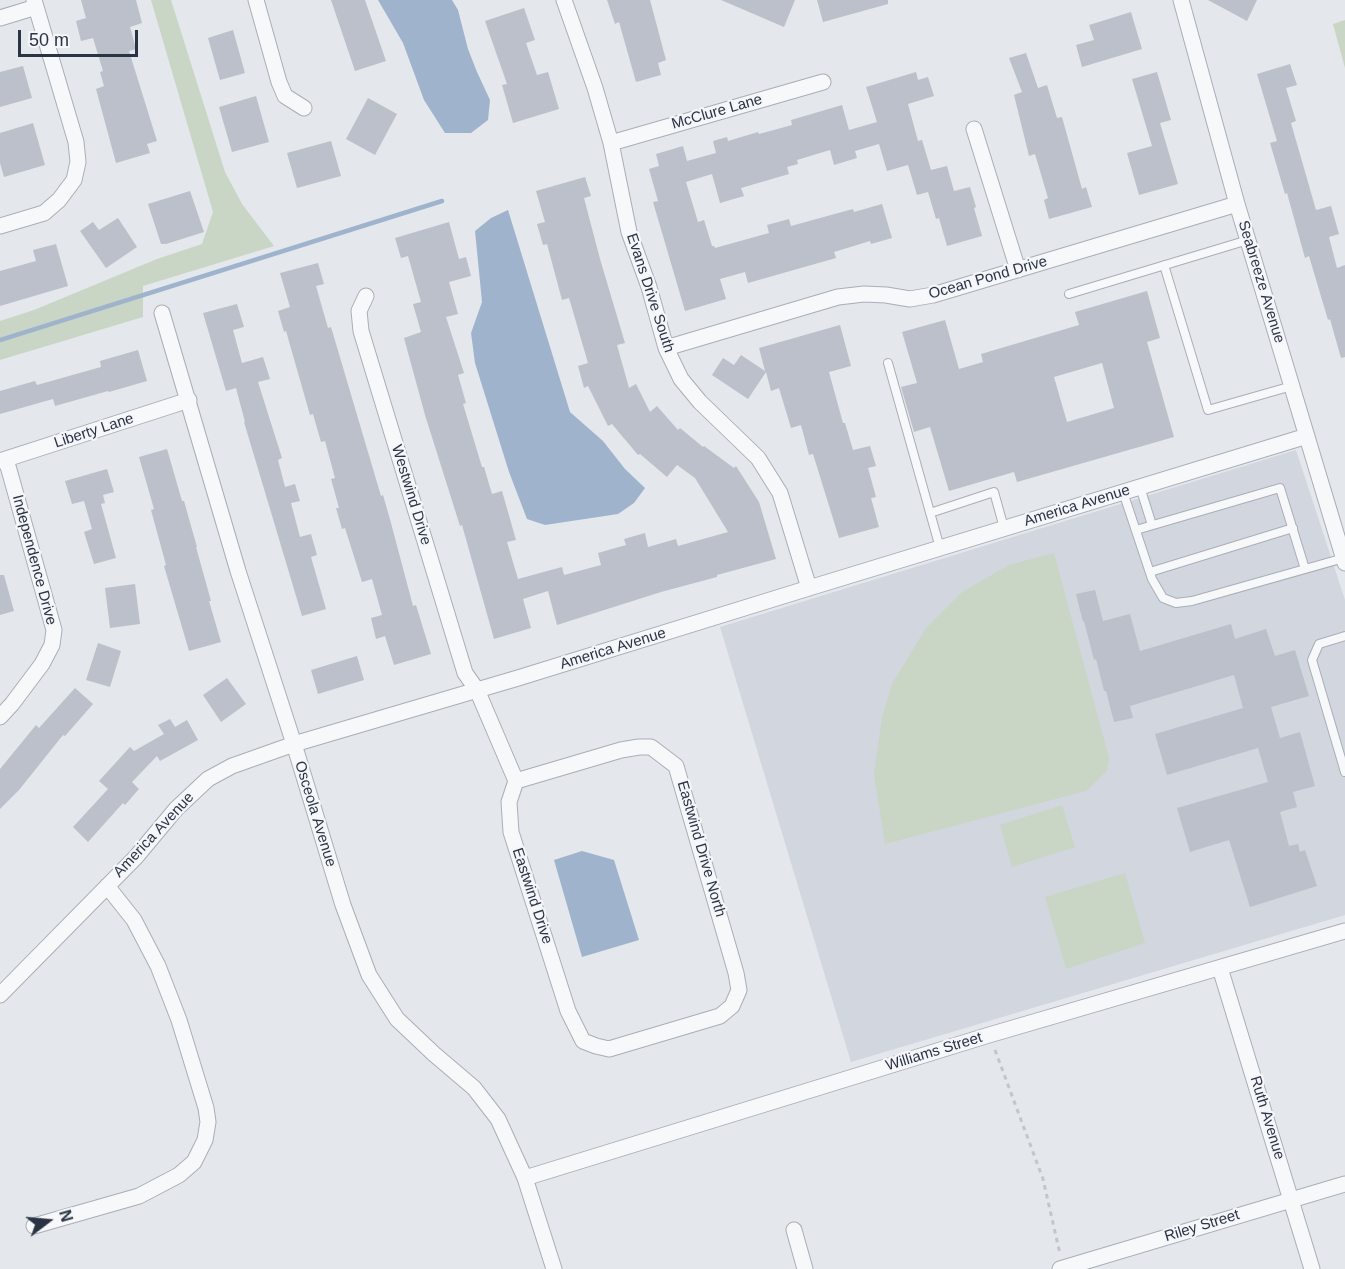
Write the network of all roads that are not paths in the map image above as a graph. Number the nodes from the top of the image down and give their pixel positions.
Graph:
1 (256, 0) edge
2 (564, 0) edge
3 (1181, 0) edge
4 (35, 4) edge
5 (0, 18) edge
6 (823, 82) dead end
7 (304, 108) dead end
8 (974, 129) dead end
9 (611, 143) junction
10 (1237, 204) junction
11 (0, 226) edge
12 (1248, 240) junction
13 (1164, 265) junction
14 (1018, 270) junction
15 (1069, 294) dead end
16 (366, 296) dead end
17 (162, 313) dead end
18 (666, 348) junction
19 (888, 363) dead end
20 (1292, 386) junction
21 (189, 400) junction
22 (1307, 436) junction
23 (3, 460) edge
24 (1140, 487) junction
25 (1123, 492) junction
26 (930, 513) junction
27 (1152, 525) junction
28 (1004, 528) junction
29 (1293, 528) junction
30 (1136, 530) junction
31 (940, 548) junction
32 (1345, 560) edge
33 (1305, 569) junction
34 (1150, 572) junction
35 (808, 588) junction
36 (1345, 636) edge
37 (477, 690) junction
38 (0, 717) edge
39 (294, 744) junction
40 (1345, 772) edge
41 (516, 780) junction
42 (107, 886) junction
43 (1345, 931) edge
44 (1220, 968) junction
45 (0, 995) edge
46 (644, 1038) joint
47 (525, 1178) junction
48 (1345, 1184) edge
49 (1292, 1200) junction
50 (34, 1226) dead end
51 (794, 1230) dead end
52 (554, 1269) edge
53 (805, 1269) edge
54 (1061, 1269) edge
55 (1312, 1269) edge

1 - 7 street
2 - 9 street, Evans Drive South
3 - 10 street, Seabreeze Avenue
4 - 5 street
4 - 11 street
6 - 9 street, McClure Lane
8 - 14 street
9 - 18 street, Evans Drive South
10 - 12 street, Seabreeze Avenue
10 - 14 street, Ocean Pond Drive
12 - 13 lane
12 - 20 street, Seabreeze Avenue
13 - 15 lane
13 - 20 lane
14 - 18 street, Ocean Pond Drive
16 - 37 street, Westwind Drive
17 - 21 street, Osceola Avenue
18 - 35 street, Evans Drive South
19 - 26 lane
20 - 22 street, Seabreeze Avenue
21 - 23 street, Liberty Lane
21 - 39 street, Osceola Avenue
22 - 24 street, America Avenue
22 - 32 street, Seabreeze Avenue
23 - 38 street, Independence Drive
24 - 25 street, America Avenue
24 - 27 lane
25 - 28 street, America Avenue
25 - 30 lane
26 - 28 lane
26 - 31 lane
27 - 29 lane
27 - 30 lane
28 - 31 street, America Avenue
29 - 33 lane
29 - 34 lane
30 - 34 lane
31 - 35 street, America Avenue
32 - 33 lane
33 - 34 lane
35 - 37 street, America Avenue
36 - 40 lane
37 - 39 street, America Avenue
37 - 41 street
39 - 42 street, America Avenue
39 - 47 street, Osceola Avenue
41 - 46 street, Eastwind Drive
41 - 46 street, Eastwind Drive North
42 - 45 street, America Avenue
42 - 50 street
43 - 44 street, Williams Street
44 - 47 street, Williams Street
44 - 49 street, Ruth Avenue
47 - 52 street, Osceola Avenue
48 - 49 street, Riley Street
49 - 54 street, Riley Street
49 - 55 street, Ruth Avenue
51 - 53 street

